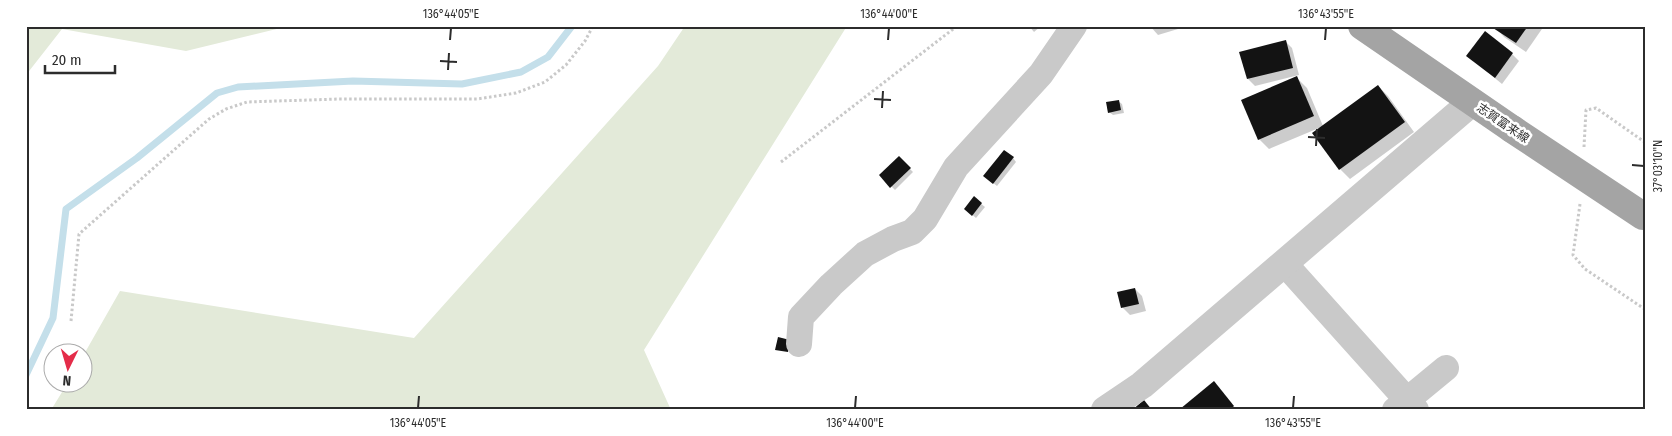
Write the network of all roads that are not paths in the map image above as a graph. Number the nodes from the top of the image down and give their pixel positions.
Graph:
1 (1074, 26) edge
2 (1362, 26) edge
3 (1472, 102) junction
4 (1644, 217) edge
5 (1284, 263) junction
6 (799, 344) dead end
7 (1446, 368) dead end
8 (1406, 406) edge
9 (1105, 410) edge

1 - 6 street
2 - 3 main road, 志賀富来線
3 - 4 main road, 志賀富来線, bridge
3 - 5 street
5 - 8 street
5 - 9 street
7 - 8 street

